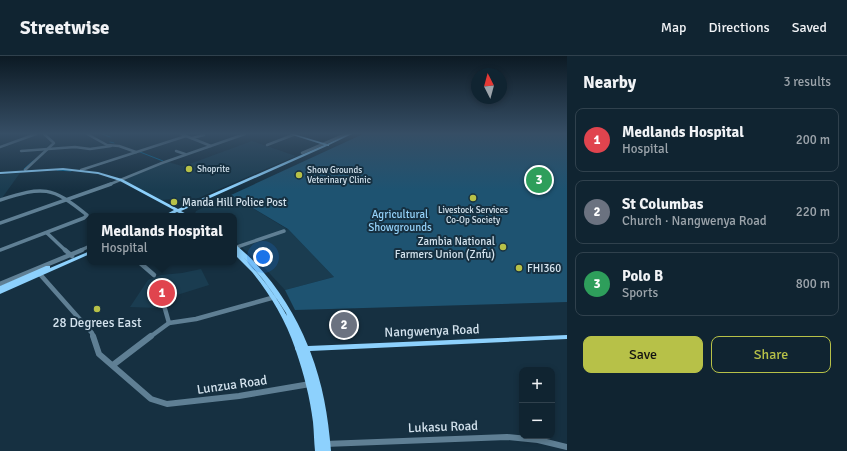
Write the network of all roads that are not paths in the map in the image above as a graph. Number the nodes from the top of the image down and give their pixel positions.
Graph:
1 (45, 152) edge
2 (135, 152) edge
3 (181, 152) edge
4 (191, 152) edge
5 (310, 152) edge
6 (311, 152) edge
7 (186, 154) junction
8 (25, 170) junction
9 (81, 170) junction
10 (0, 173) edge
11 (121, 180) junction
12 (0, 200) edge
13 (67, 200) junction
14 (159, 202) junction
15 (166, 205) junction
16 (185, 207) junction
17 (191, 208) junction
18 (176, 213) edge
19 (176, 213) edge
20 (178, 213) edge
21 (179, 213) edge
22 (188, 213) edge
23 (0, 223) edge
24 (284, 230) dead end
25 (47, 233) junction
26 (87, 247) edge
27 (237, 247) edge
28 (0, 250) edge
29 (87, 250) edge
30 (237, 250) edge
31 (87, 253) edge
32 (71, 255) junction
33 (142, 265) edge
34 (39, 273) junction
35 (154, 276) dead end
36 (0, 284) edge
37 (0, 288) edge
38 (0, 292) edge
39 (276, 296) junction
40 (163, 302) dead end
41 (169, 324) junction
42 (567, 337) edge
43 (316, 348) junction
44 (302, 349) junction
45 (308, 358) junction
46 (113, 365) junction
47 (313, 383) junction
48 (322, 446) edge
49 (567, 447) edge
50 (327, 451) edge

1 - 8 street
2 - 9 street
3 - 7 street
4 - 7 street
5 - 16 main road
6 - 17 main road
7 - 11 street
8 - 9 main road
8 - 10 main road
9 - 11 main road
11 - 13 street
11 - 14 main road
12 - 13 street
13 - 23 street
13 - 25 street
14 - 15 main road
14 - 18 main road
15 - 16 main road
15 - 19 main road
16 - 20 main road
17 - 21 main road
17 - 22 main road
24 - 27 street
25 - 28 street
25 - 32 street
26 - 32 street
29 - 32 main road
30 - 39 main road
31 - 34 main road
32 - 34 main road
32 - 36 street
33 - 35 street
34 - 37 main road
34 - 38 main road
34 - 46 street
39 - 41 street
39 - 44 main road
40 - 41 street
41 - 46 street
42 - 43 main road, Nangwenya Road
43 - 44 main road, Nangwenya Road
43 - 45 main road
44 - 45 main road
44 - 47 main road
45 - 47 main road
46 - 47 street, Lunzua Road
47 - 48 main road
48 - 49 street, Lukasu Road
48 - 50 main road

